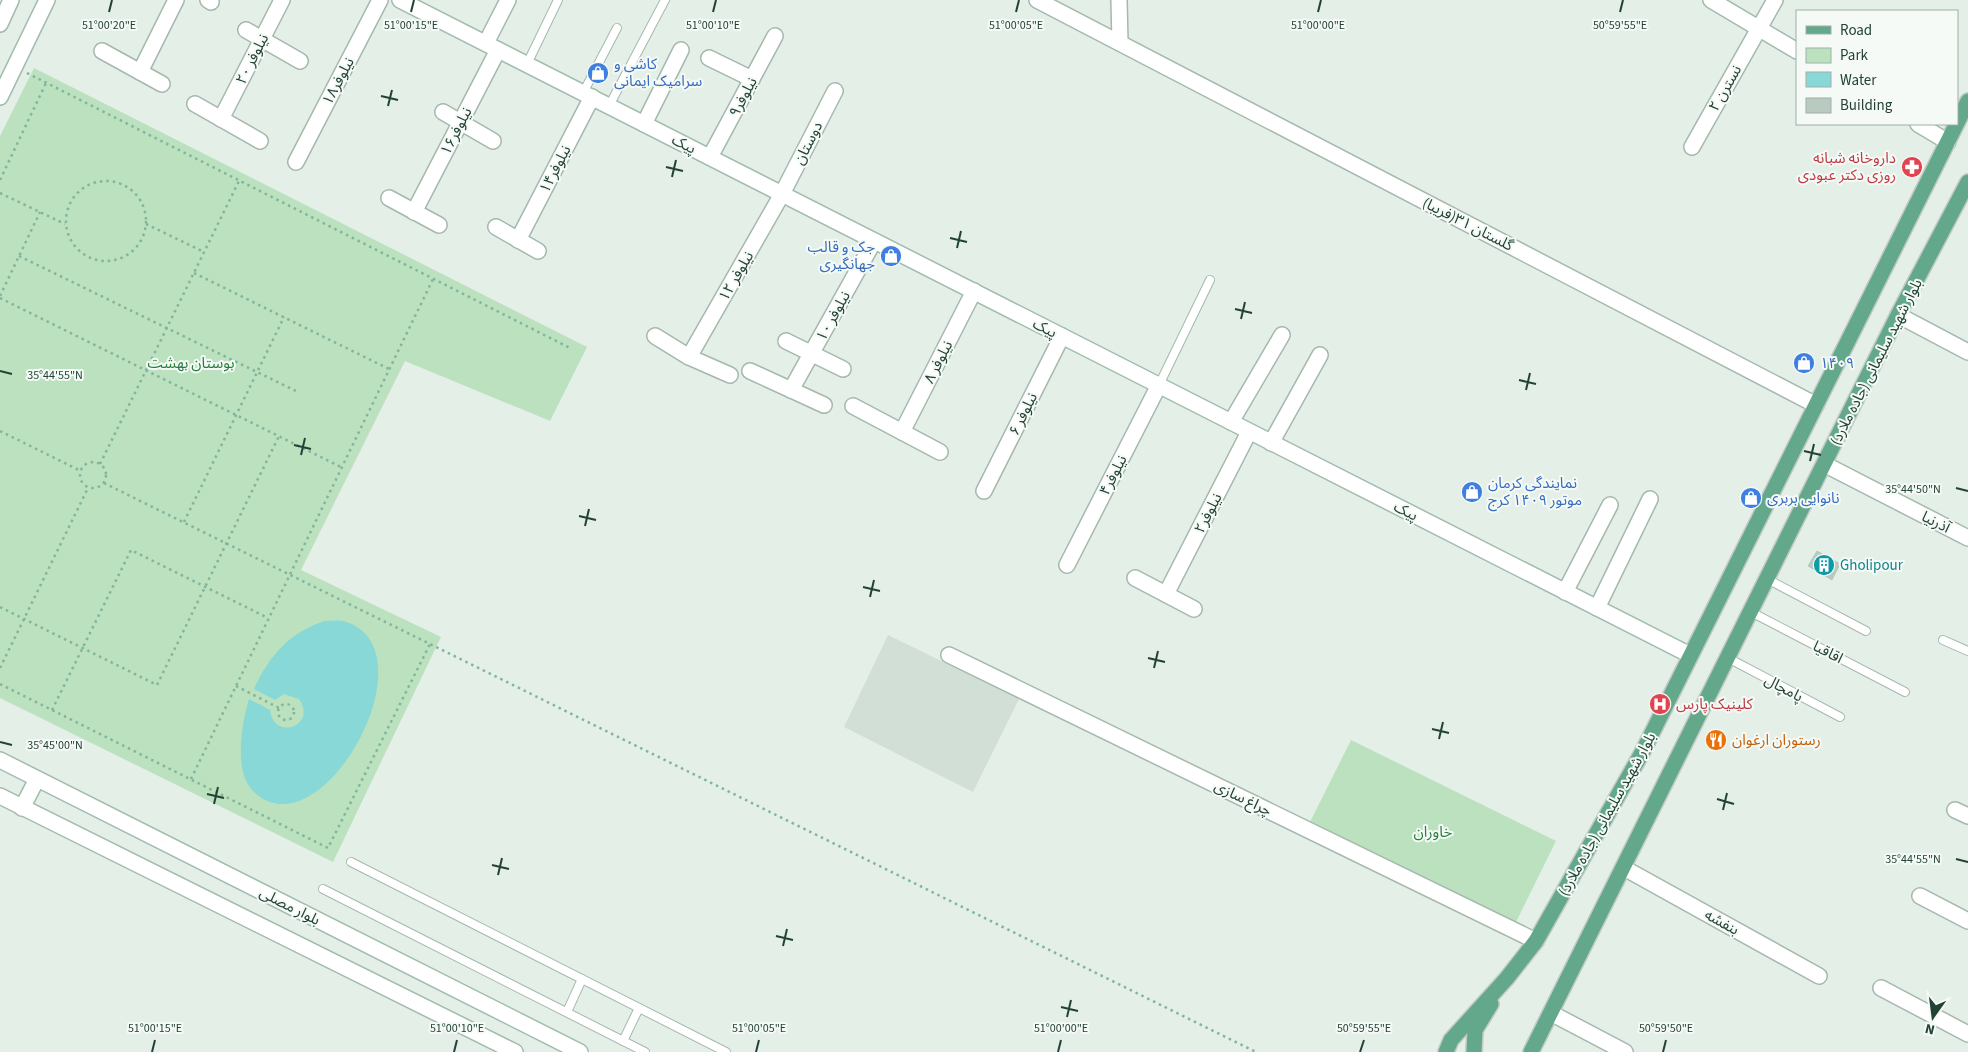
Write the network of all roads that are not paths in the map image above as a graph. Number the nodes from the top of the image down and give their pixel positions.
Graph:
1 (11, 0) edge
2 (47, 0) edge
3 (176, 0) edge
4 (282, 0) edge
5 (380, 0) edge
6 (400, 0) edge
7 (508, 0) edge
8 (558, 0) edge
9 (665, 0) edge
10 (1037, 0) edge
11 (1119, 0) edge
12 (1711, 0) edge
13 (1775, 0) edge
14 (0, 24) edge
15 (617, 28) dead end
16 (1759, 29) junction
17 (246, 30) dead end
18 (775, 36) dead end
19 (262, 39) junction
20 (1120, 43) junction
21 (492, 47) junction
22 (681, 50) dead end
23 (1796, 50) edge
24 (102, 51) dead end
25 (709, 58) dead end
26 (300, 61) dead end
27 (527, 64) junction
28 (140, 72) junction
29 (752, 79) junction
30 (162, 84) dead end
31 (835, 91) dead end
32 (588, 95) junction
33 (0, 97) edge
34 (1968, 101) edge
35 (195, 104) dead end
36 (609, 106) junction
37 (443, 112) dead end
38 (221, 119) junction
39 (461, 122) junction
40 (1958, 122) edge
41 (644, 124) junction
42 (1920, 125) edge
43 (1956, 125) edge
44 (260, 141) dead end
45 (493, 141) dead end
46 (1948, 142) junction
47 (1692, 147) dead end
48 (710, 158) junction
49 (296, 162) dead end
50 (1968, 182) edge
51 (782, 194) junction
52 (389, 198) dead end
53 (414, 212) junction
54 (439, 225) dead end
55 (496, 227) dead end
56 (518, 240) junction
57 (874, 241) junction
58 (538, 251) dead end
59 (1210, 280) dead end
60 (974, 291) junction
61 (1898, 316) junction
62 (1282, 335) dead end
63 (655, 336) dead end
64 (1062, 336) junction
65 (786, 341) dead end
66 (1968, 352) edge
67 (812, 354) junction
68 (1320, 355) dead end
69 (689, 357) junction
70 (843, 370) dead end
71 (750, 371) dead end
72 (730, 376) dead end
73 (1159, 386) junction
74 (791, 390) junction
75 (824, 405) dead end
76 (853, 406) dead end
77 (1816, 406) junction
78 (1231, 422) junction
79 (902, 432) junction
80 (1249, 432) junction
81 (1271, 442) junction
82 (940, 452) dead end
83 (1824, 464) junction
84 (984, 491) dead end
85 (1650, 499) dead end
86 (1610, 506) dead end
87 (1968, 538) edge
88 (1067, 565) dead end
89 (1135, 578) dead end
90 (1767, 580) junction
91 (1565, 592) junction
92 (1166, 594) junction
93 (1597, 608) junction
94 (1194, 609) dead end
95 (1751, 612) junction
96 (1866, 631) dead end
97 (1943, 640) dead end
98 (1968, 651) edge
99 (949, 655) dead end
100 (1690, 655) junction
101 (1728, 658) junction
102 (1905, 692) dead end
103 (1840, 717) dead end
104 (0, 760) edge
105 (37, 779) junction
106 (0, 796) edge
107 (22, 808) junction
108 (351, 862) dead end
109 (1624, 868) junction
110 (323, 889) dead end
111 (1920, 896) dead end
112 (1968, 921) edge
113 (1536, 941) junction
114 (1819, 976) dead end
115 (1507, 978) junction
116 (582, 979) junction
117 (1881, 988) dead end
118 (639, 1008) junction
119 (567, 1012) junction
120 (1551, 1014) junction
121 (1968, 1034) edge
122 (623, 1041) junction
123 (1534, 1046) edge
124 (515, 1052) edge
125 (580, 1052) edge
126 (645, 1052) edge
127 (726, 1052) edge
128 (1446, 1052) edge
129 (1474, 1052) edge
130 (1524, 1052) edge
131 (1625, 1052) edge

1 - 14 street
2 - 33 street
3 - 28 street
4 - 19 street, نیلوفر ۲۰
5 - 49 street, نیلوفر۱۸
6 - 21 street, پیک
7 - 21 street, نیلوفر۱۶
8 - 27 lane
9 - 36 lane
10 - 20 street, گلستان ۳۱(فریبا)
11 - 20 street
12 - 16 street
13 - 16 street, نسترن ۲
15 - 32 lane
16 - 23 street
16 - 47 street, نسترن ۲
17 - 19 street
18 - 29 street, نیلوفر۹
19 - 26 street
19 - 38 street, نیلوفر ۲۰
20 - 77 street, گلستان ۳۱(فریبا)
21 - 27 street, پیک
21 - 39 street, نیلوفر۱۶
22 - 41 street
24 - 28 street
25 - 29 street
27 - 32 street, پیک
28 - 30 street
29 - 48 street, نیلوفر۹
31 - 51 street, دوستان
32 - 36 street, پیک
32 - 56 street, نیلوفر۱۴
34 - 40 main road, بلوار شهید سلیمانی (جاده ملارد)
35 - 38 street
36 - 41 street, پیک
37 - 39 street
38 - 44 street
39 - 45 street
39 - 53 street, نیلوفر۱۶
41 - 48 street, پیک
42 - 46 street
43 - 46 main road, بلوار شهید سلیمانی (جاده ملارد)
46 - 77 main road, بلوار شهید سلیمانی (جاده ملارد)
48 - 51 street, پیک
50 - 61 main road, بلوار شهید سلیمانی (جاده ملارد)
51 - 57 street, پیک
51 - 69 street, نیلوفر ۱۲
52 - 53 street
53 - 54 street
55 - 56 street
56 - 58 street
57 - 60 street, پیک
57 - 67 street, نیلوفر ۱۰
59 - 73 lane
60 - 64 street, پیک
60 - 79 street, نیلوفر ۸
61 - 66 street
61 - 83 main road, بلوار شهید سلیمانی (جاده ملارد)
62 - 78 street
63 - 69 street
64 - 73 street, پیک
64 - 84 street, نیلوفر ۶
65 - 67 street
67 - 70 street
67 - 74 street, نیلوفر ۱۰
68 - 81 street
69 - 72 street
71 - 74 street
73 - 78 street, پیک
73 - 88 street, نیلوفر۴
74 - 75 street
76 - 79 street
77 - 100 main road, بلوار شهید سلیمانی (جاده ملارد)
78 - 80 street, پیک
79 - 82 street
80 - 81 street, پیک
80 - 92 street, نیلوفر۲
81 - 91 street, پیک
83 - 87 street, آذرنیا
83 - 90 main road, بلوار شهید سلیمانی (جاده ملارد)
85 - 93 street
86 - 91 street
89 - 92 street
90 - 95 main road, بلوار شهید سلیمانی (جاده ملارد)
90 - 96 lane
91 - 93 street, پیک
92 - 94 street
93 - 100 street, پیک
95 - 101 main road, بلوار شهید سلیمانی (جاده ملارد)
95 - 102 lane, اقاقیا
97 - 98 lane
99 - 113 street, چراغ سازی
100 - 113 main road, بلوار شهید سلیمانی (جاده ملارد)
101 - 103 lane, پامچال
101 - 109 main road, بلوار شهید سلیمانی (جاده ملارد)
104 - 105 street, بلوار مصلی
105 - 107 street
105 - 125 street, بلوار مصلی
106 - 107 street, بلوار مصلی
107 - 124 street, بلوار مصلی
108 - 116 lane
109 - 114 street, بنفشه
109 - 120 main road, بلوار شهید سلیمانی (جاده ملارد)
110 - 119 lane
111 - 112 street
113 - 115 main road, بلوار شهید سلیمانی (جاده ملارد)
115 - 128 main road, بلوار شهید سلیمانی (جاده ملارد)
115 - 129 main road
116 - 118 lane
116 - 119 lane
117 - 121 street
118 - 122 lane
118 - 127 lane
119 - 122 lane
120 - 123 main road, بلوار شهید سلیمانی (جاده ملارد)
120 - 131 street
122 - 126 lane
123 - 130 main road, بلوار شهید سلیمانی (جاده ملارد)

